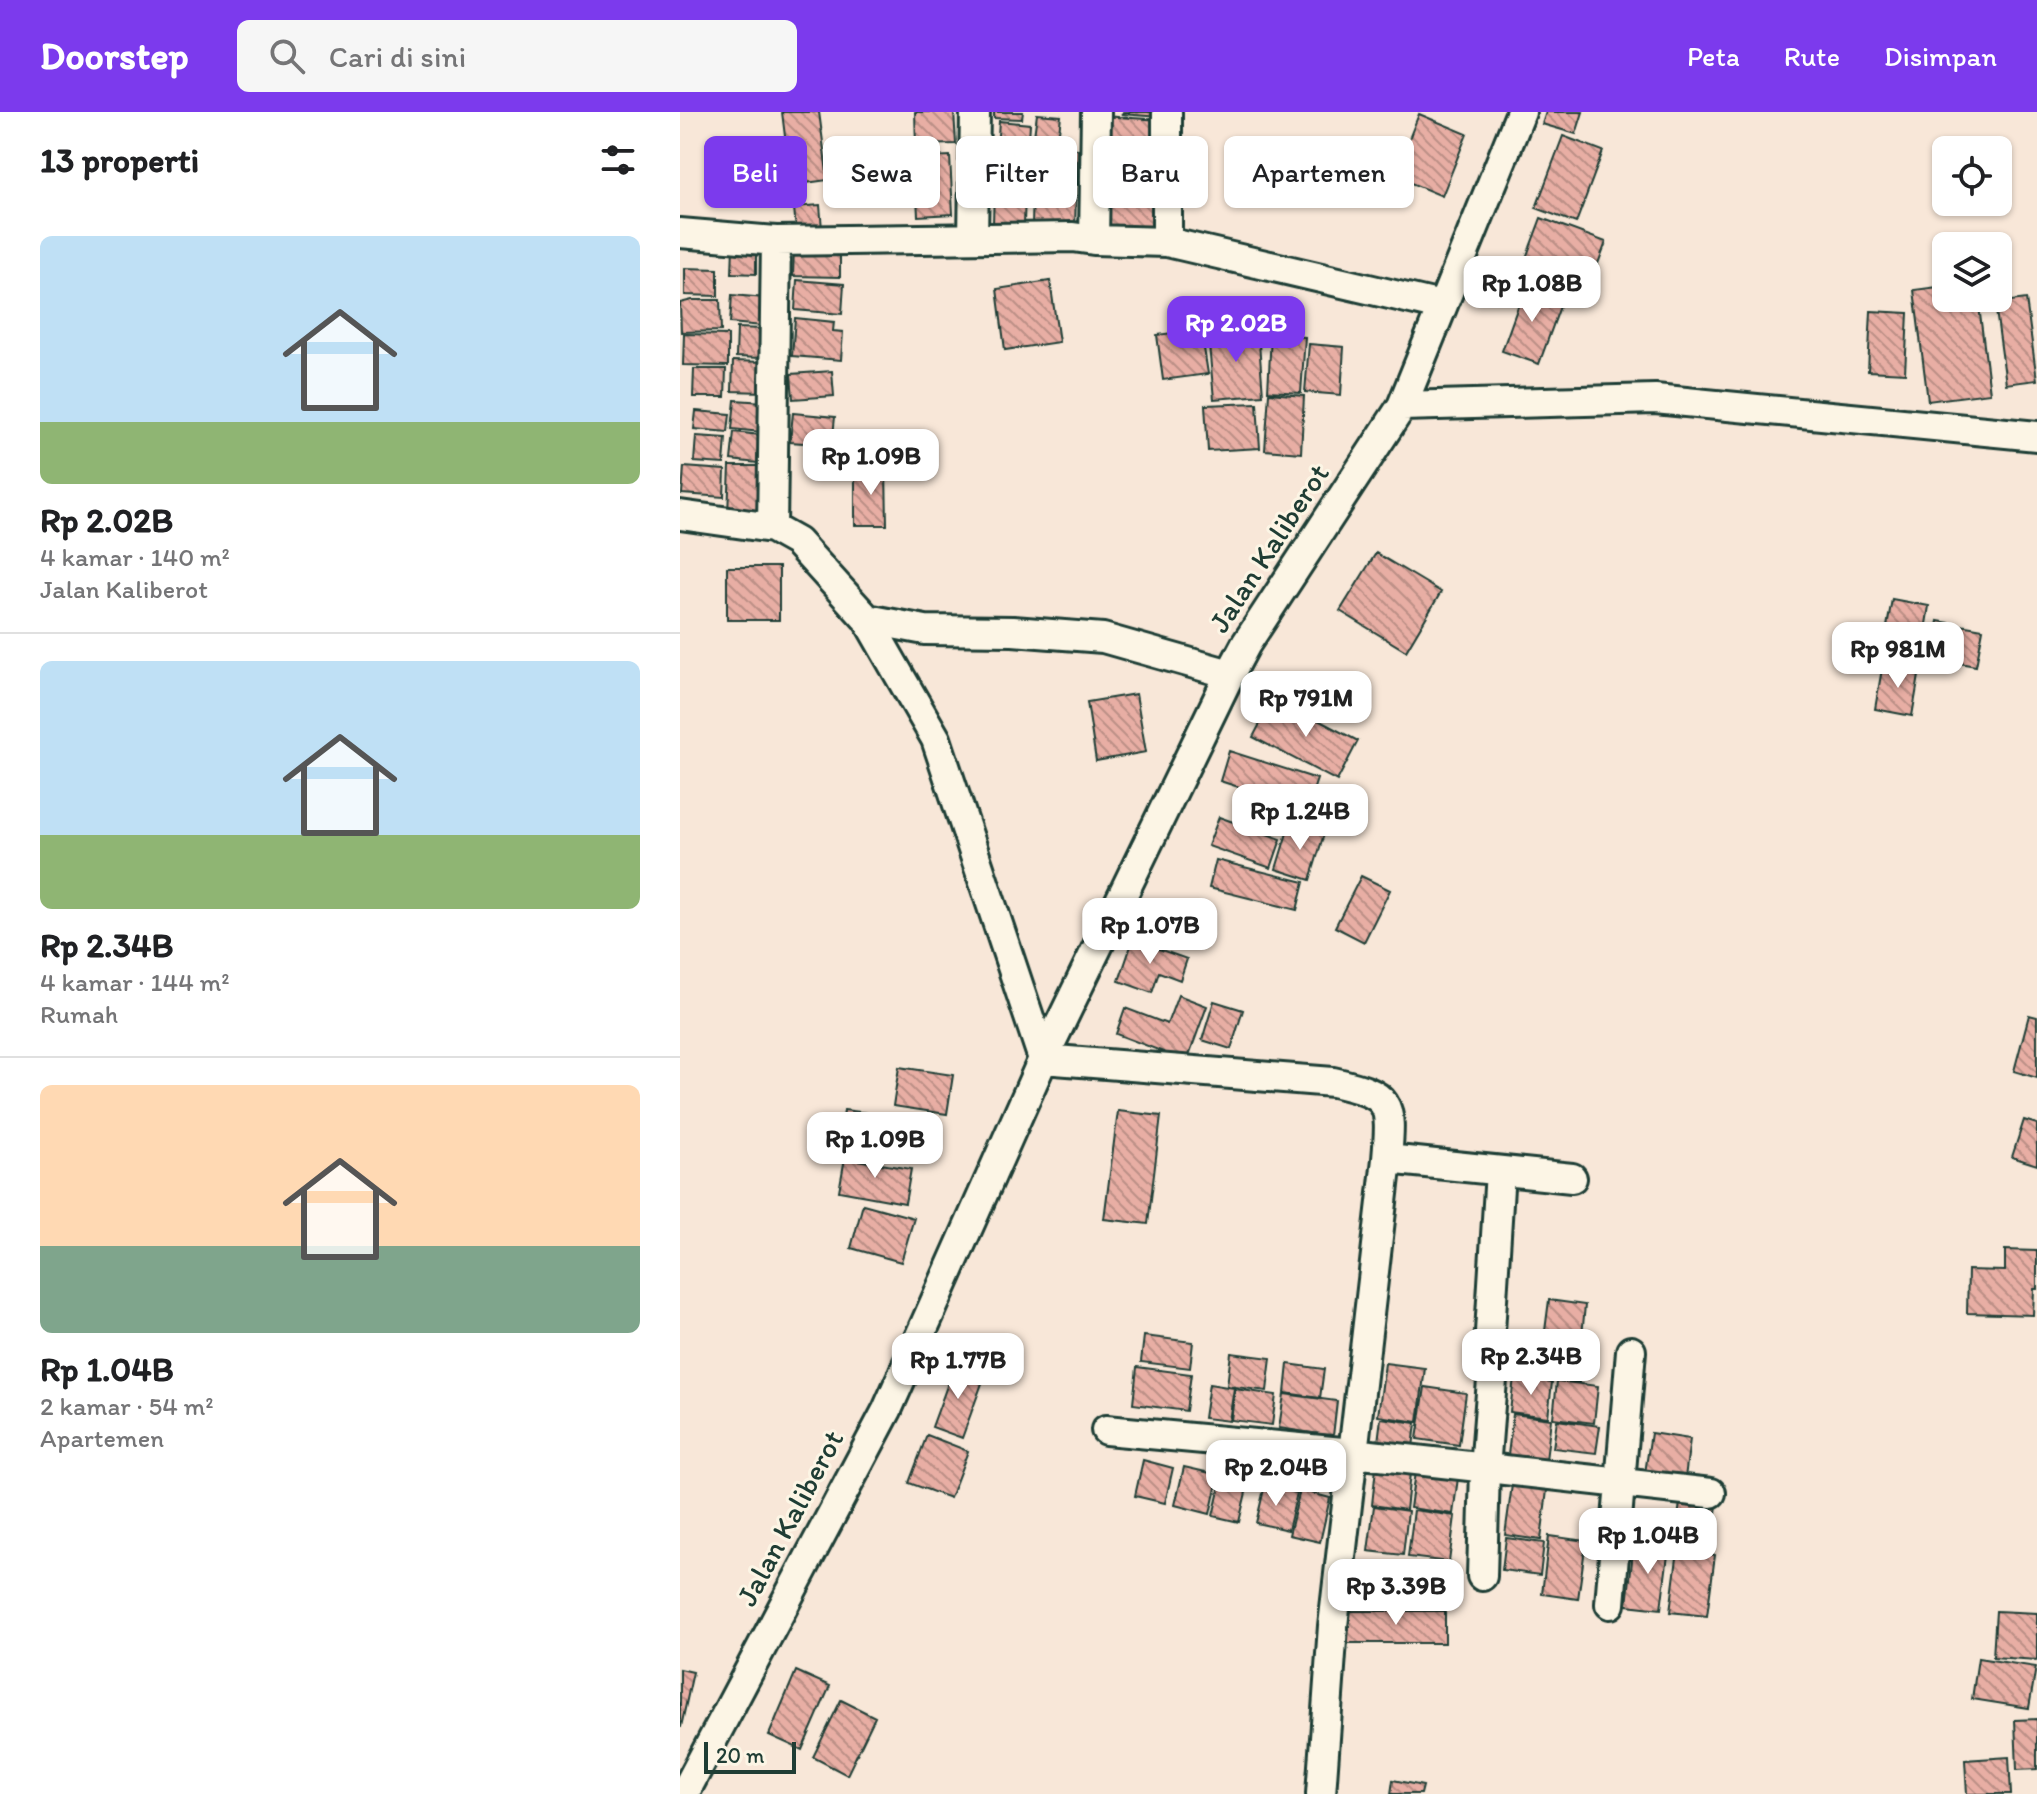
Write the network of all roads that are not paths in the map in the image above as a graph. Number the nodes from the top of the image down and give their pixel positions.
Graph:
1 (975, 112) edge
2 (1096, 112) edge
3 (1167, 112) edge
4 (1521, 112) edge
5 (680, 233) edge
6 (973, 238) junction
7 (1094, 240) junction
8 (776, 241) junction
9 (1167, 242) junction
10 (1441, 306) junction
11 (1402, 406) junction
12 (2037, 436) edge
13 (680, 515) edge
14 (772, 528) junction
15 (867, 619) junction
16 (1230, 674) junction
17 (1043, 1059) junction
18 (1387, 1159) junction
19 (1500, 1171) junction
20 (1572, 1178) dead end
21 (1489, 1348) dead end
22 (1631, 1351) dead end
23 (1492, 1380) dead end
24 (1106, 1430) dead end
25 (1353, 1453) junction
26 (1485, 1469) junction
27 (1620, 1483) junction
28 (1711, 1493) dead end
29 (1482, 1576) dead end
30 (1610, 1604) dead end
31 (684, 1794) edge
32 (1321, 1794) edge

1 - 6 street
2 - 7 street
3 - 9 street
4 - 10 street, Jalan Kaliberot
5 - 8 street
6 - 7 street
6 - 8 street
7 - 9 street
8 - 14 street
9 - 10 street
10 - 11 street, Jalan Kaliberot
11 - 12 street
11 - 16 street, Jalan Kaliberot
13 - 14 street
14 - 15 street
15 - 16 street
15 - 17 street
16 - 17 street, Jalan Kaliberot
17 - 18 street
17 - 31 street, Jalan Kaliberot
18 - 19 street
18 - 25 street
19 - 20 street
19 - 21 street
22 - 27 street
23 - 26 street
24 - 25 street
25 - 26 street
25 - 32 street
26 - 27 street
26 - 29 street
27 - 28 street
27 - 30 street

